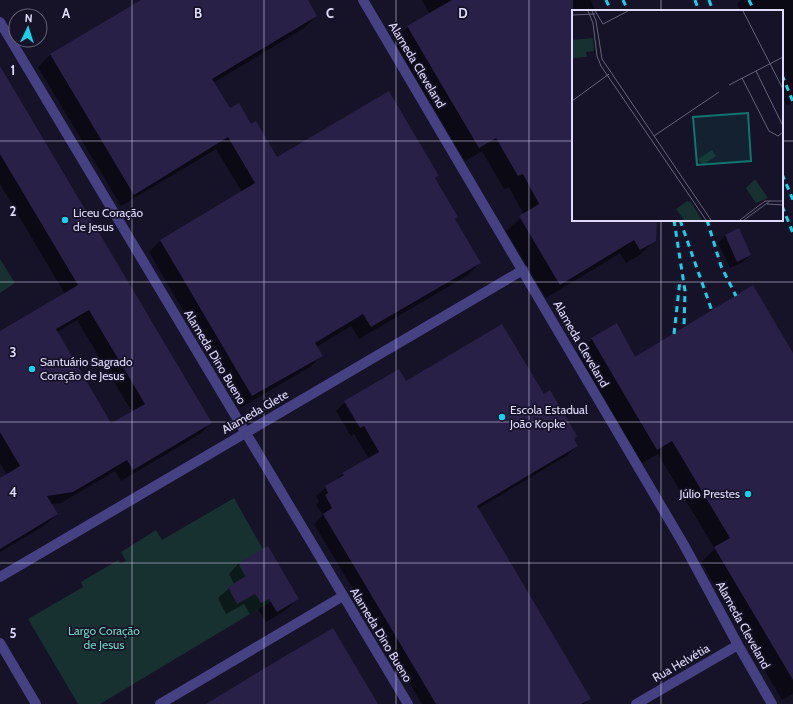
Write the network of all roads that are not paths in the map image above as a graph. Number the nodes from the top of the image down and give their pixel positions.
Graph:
1 (363, 0) edge
2 (0, 22) edge
3 (522, 270) junction
4 (245, 433) junction
5 (0, 577) edge
6 (343, 596) junction
7 (0, 643) edge
8 (738, 645) junction
9 (36, 704) edge
10 (160, 704) edge
11 (408, 704) edge
12 (636, 704) edge
13 (772, 704) edge

1 - 3 street, Alameda Cleveland
2 - 4 street, Alameda Dino Bueno
3 - 4 street, Alameda Glete
3 - 8 street, Alameda Cleveland
4 - 5 street, Alameda Glete
4 - 6 street, Alameda Dino Bueno
6 - 10 street
6 - 11 street, Alameda Dino Bueno
7 - 9 street
8 - 12 street, Rua Helvétia
8 - 13 street, Alameda Cleveland

